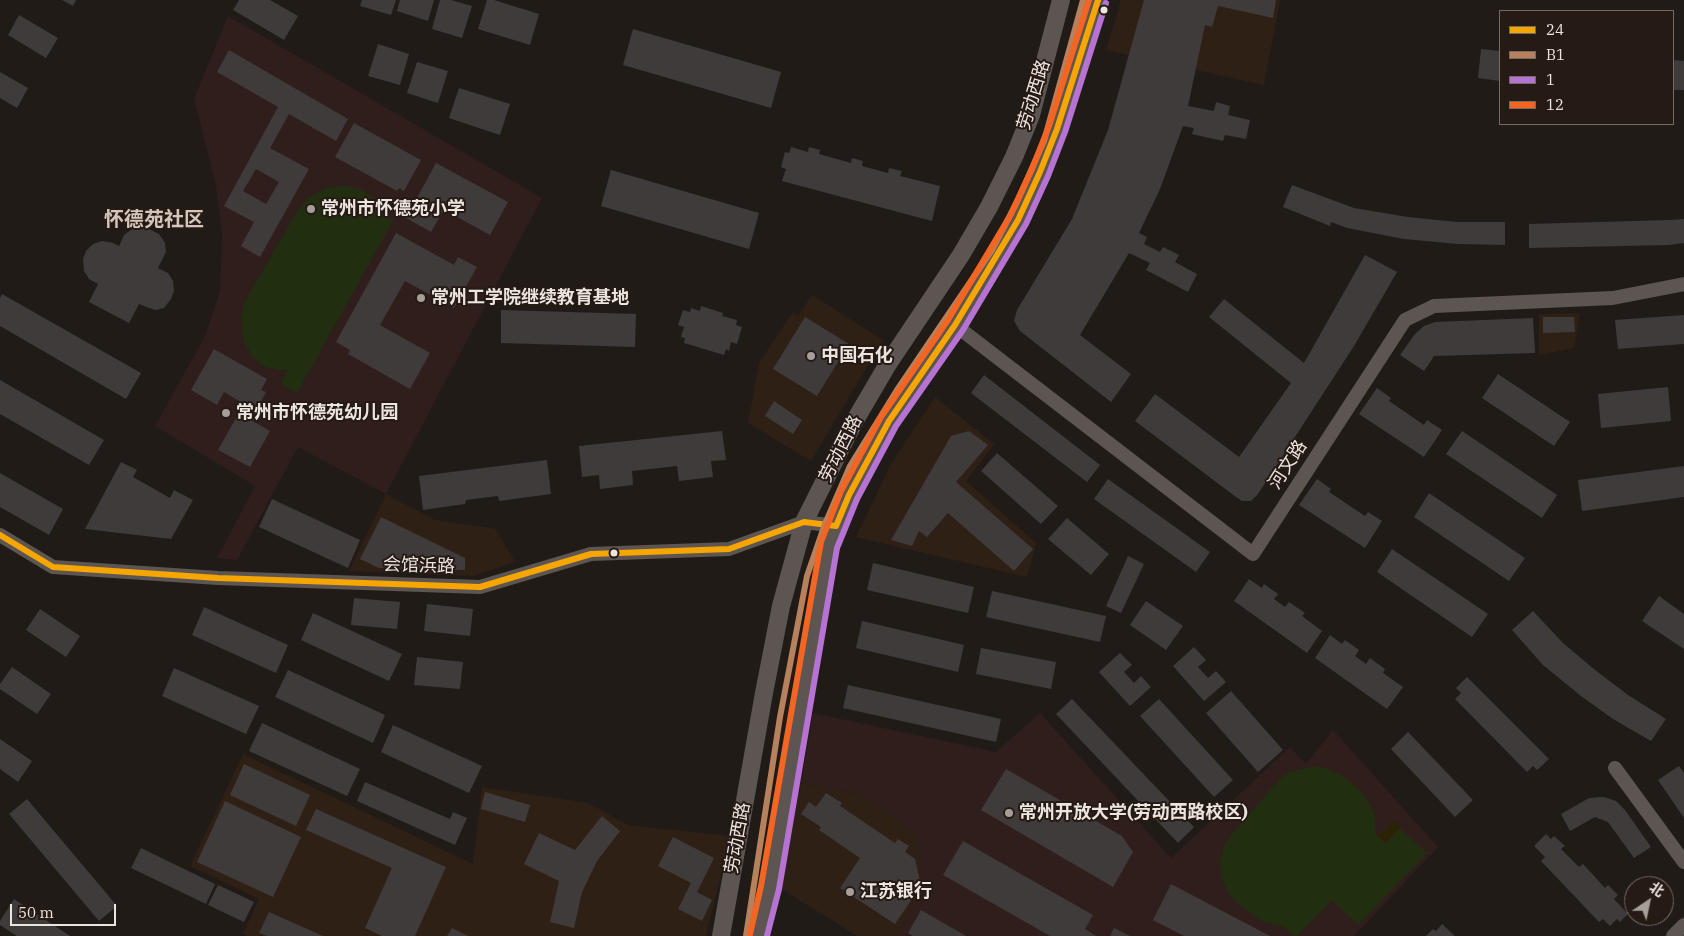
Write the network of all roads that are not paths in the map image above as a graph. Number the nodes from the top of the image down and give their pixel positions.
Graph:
1 (1061, 0) edge
2 (1098, 0) edge
3 (1684, 284) edge
4 (955, 325) junction
5 (804, 522) junction
6 (836, 526) junction
7 (0, 535) edge
8 (1615, 768) dead end
9 (1684, 862) edge
10 (1684, 925) edge
11 (721, 936) edge
12 (758, 936) edge
13 (1674, 936) edge

1 - 5 main road, 劳动西路
2 - 4 main road, 劳动西路
3 - 4 street, 河文路
4 - 6 main road, 劳动西路
5 - 6 street, 会馆浜路
5 - 7 street, 会馆浜路
5 - 11 main road, 劳动西路
6 - 12 main road, 劳动西路
8 - 9 street
10 - 13 street

